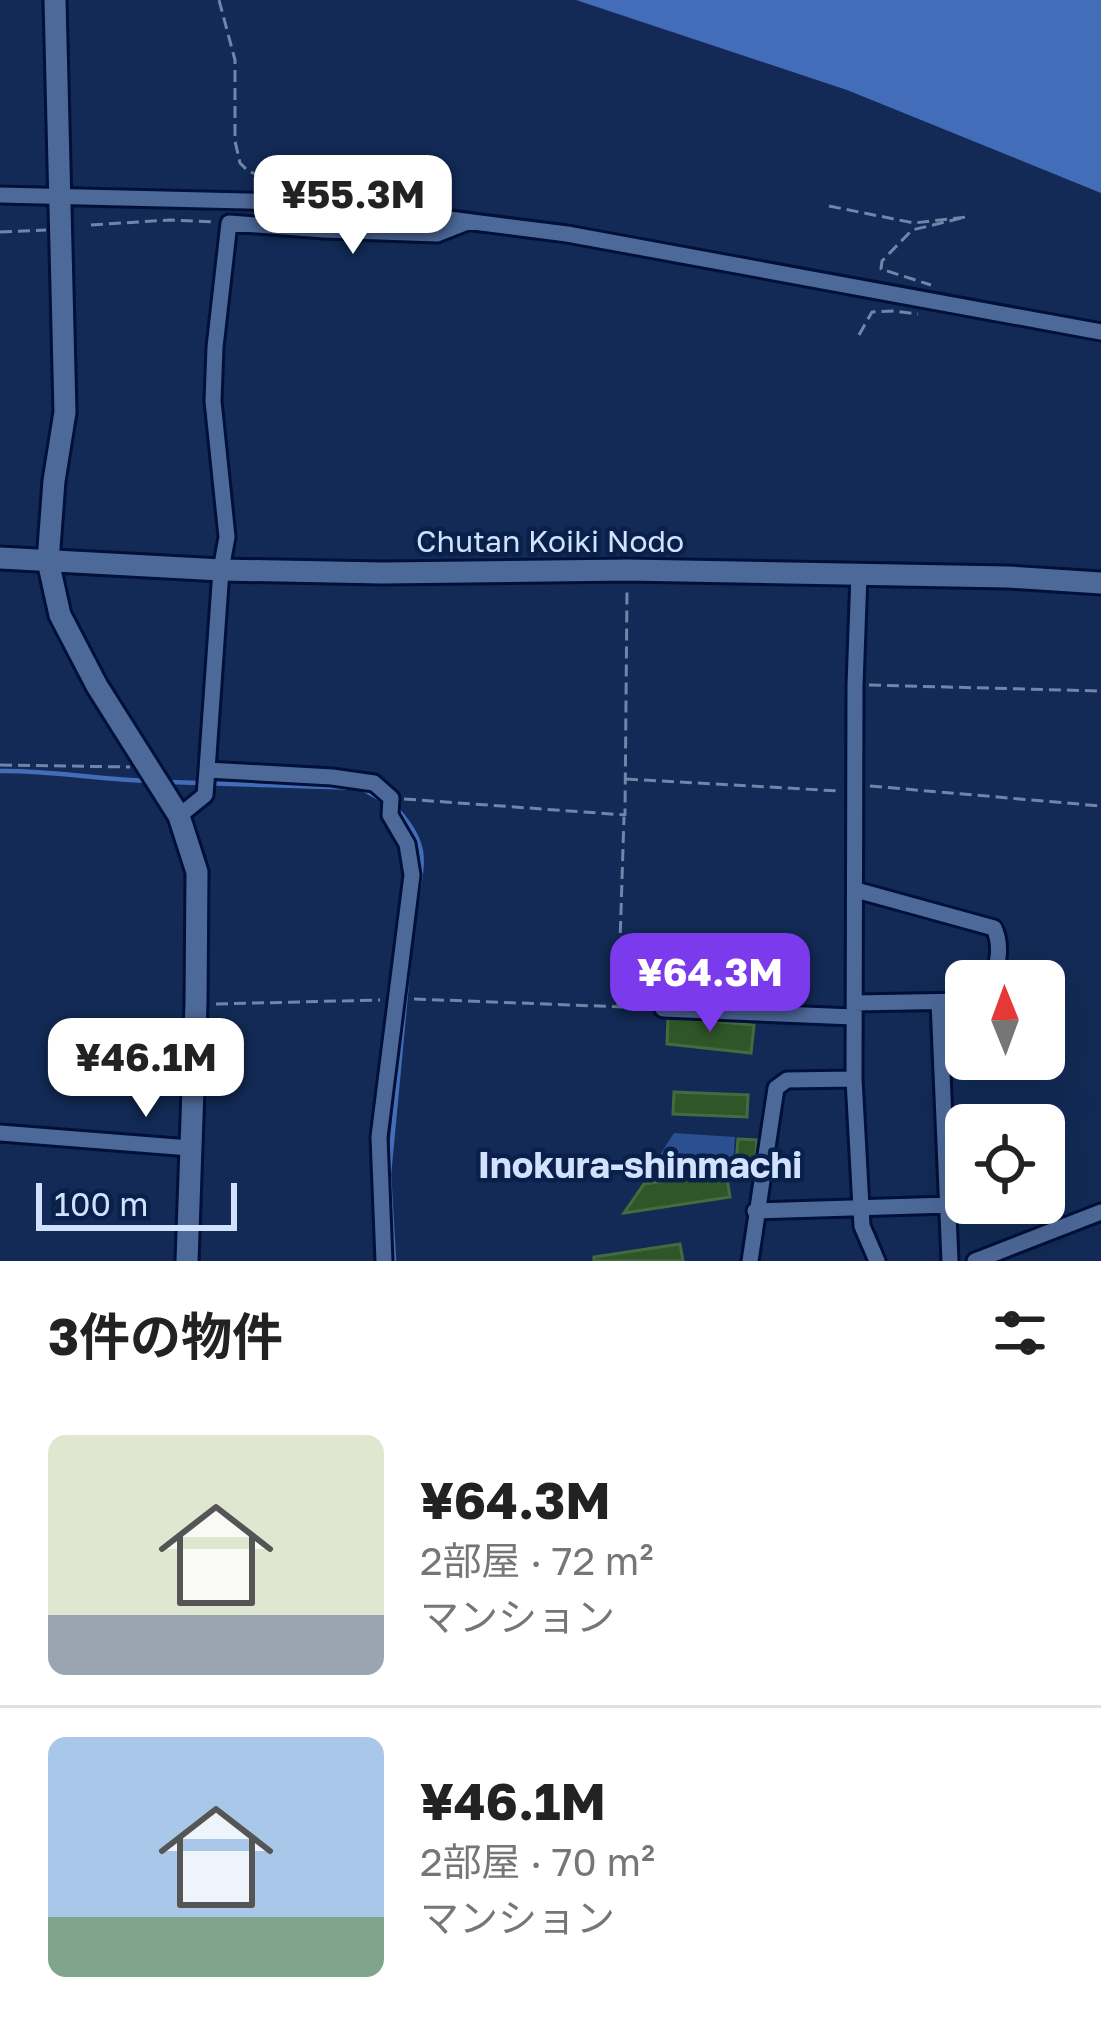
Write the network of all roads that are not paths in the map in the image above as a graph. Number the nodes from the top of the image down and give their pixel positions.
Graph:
1 (55, 0) edge
2 (61, 194) junction
3 (0, 195) edge
4 (468, 221) junction
5 (1101, 332) edge
6 (0, 558) edge
7 (48, 561) junction
8 (221, 570) junction
9 (859, 574) junction
10 (1101, 583) edge
11 (207, 770) junction
12 (178, 816) junction
13 (856, 890) junction
14 (999, 960) edge
15 (939, 1002) junction
16 (945, 1002) edge
17 (663, 1009) road end
18 (854, 1010) junction
19 (854, 1079) junction
20 (945, 1123) edge
21 (0, 1133) edge
22 (190, 1148) junction
23 (945, 1204) edge
24 (860, 1208) junction
25 (755, 1211) junction
26 (1101, 1212) edge
27 (949, 1224) edge
28 (187, 1261) edge
29 (384, 1261) edge
30 (750, 1261) edge
31 (877, 1261) edge
32 (950, 1261) edge
33 (975, 1261) edge

1 - 2 street
2 - 3 street
2 - 4 street
2 - 7 street
4 - 5 street
4 - 8 street
6 - 7 street, Chutan Koiki Nodo
7 - 8 street, Chutan Koiki Nodo
7 - 12 street
8 - 9 street, Chutan Koiki Nodo
8 - 11 street
9 - 10 street, Chutan Koiki Nodo
9 - 13 street
11 - 12 street
11 - 29 street
12 - 22 street
13 - 14 street
13 - 18 street
15 - 16 street
15 - 18 street
15 - 20 street
17 - 18 street
18 - 19 street
19 - 24 street
19 - 25 street
21 - 22 street
22 - 28 street
23 - 24 street
24 - 25 street
24 - 31 street
25 - 30 street
26 - 33 street
27 - 32 street

